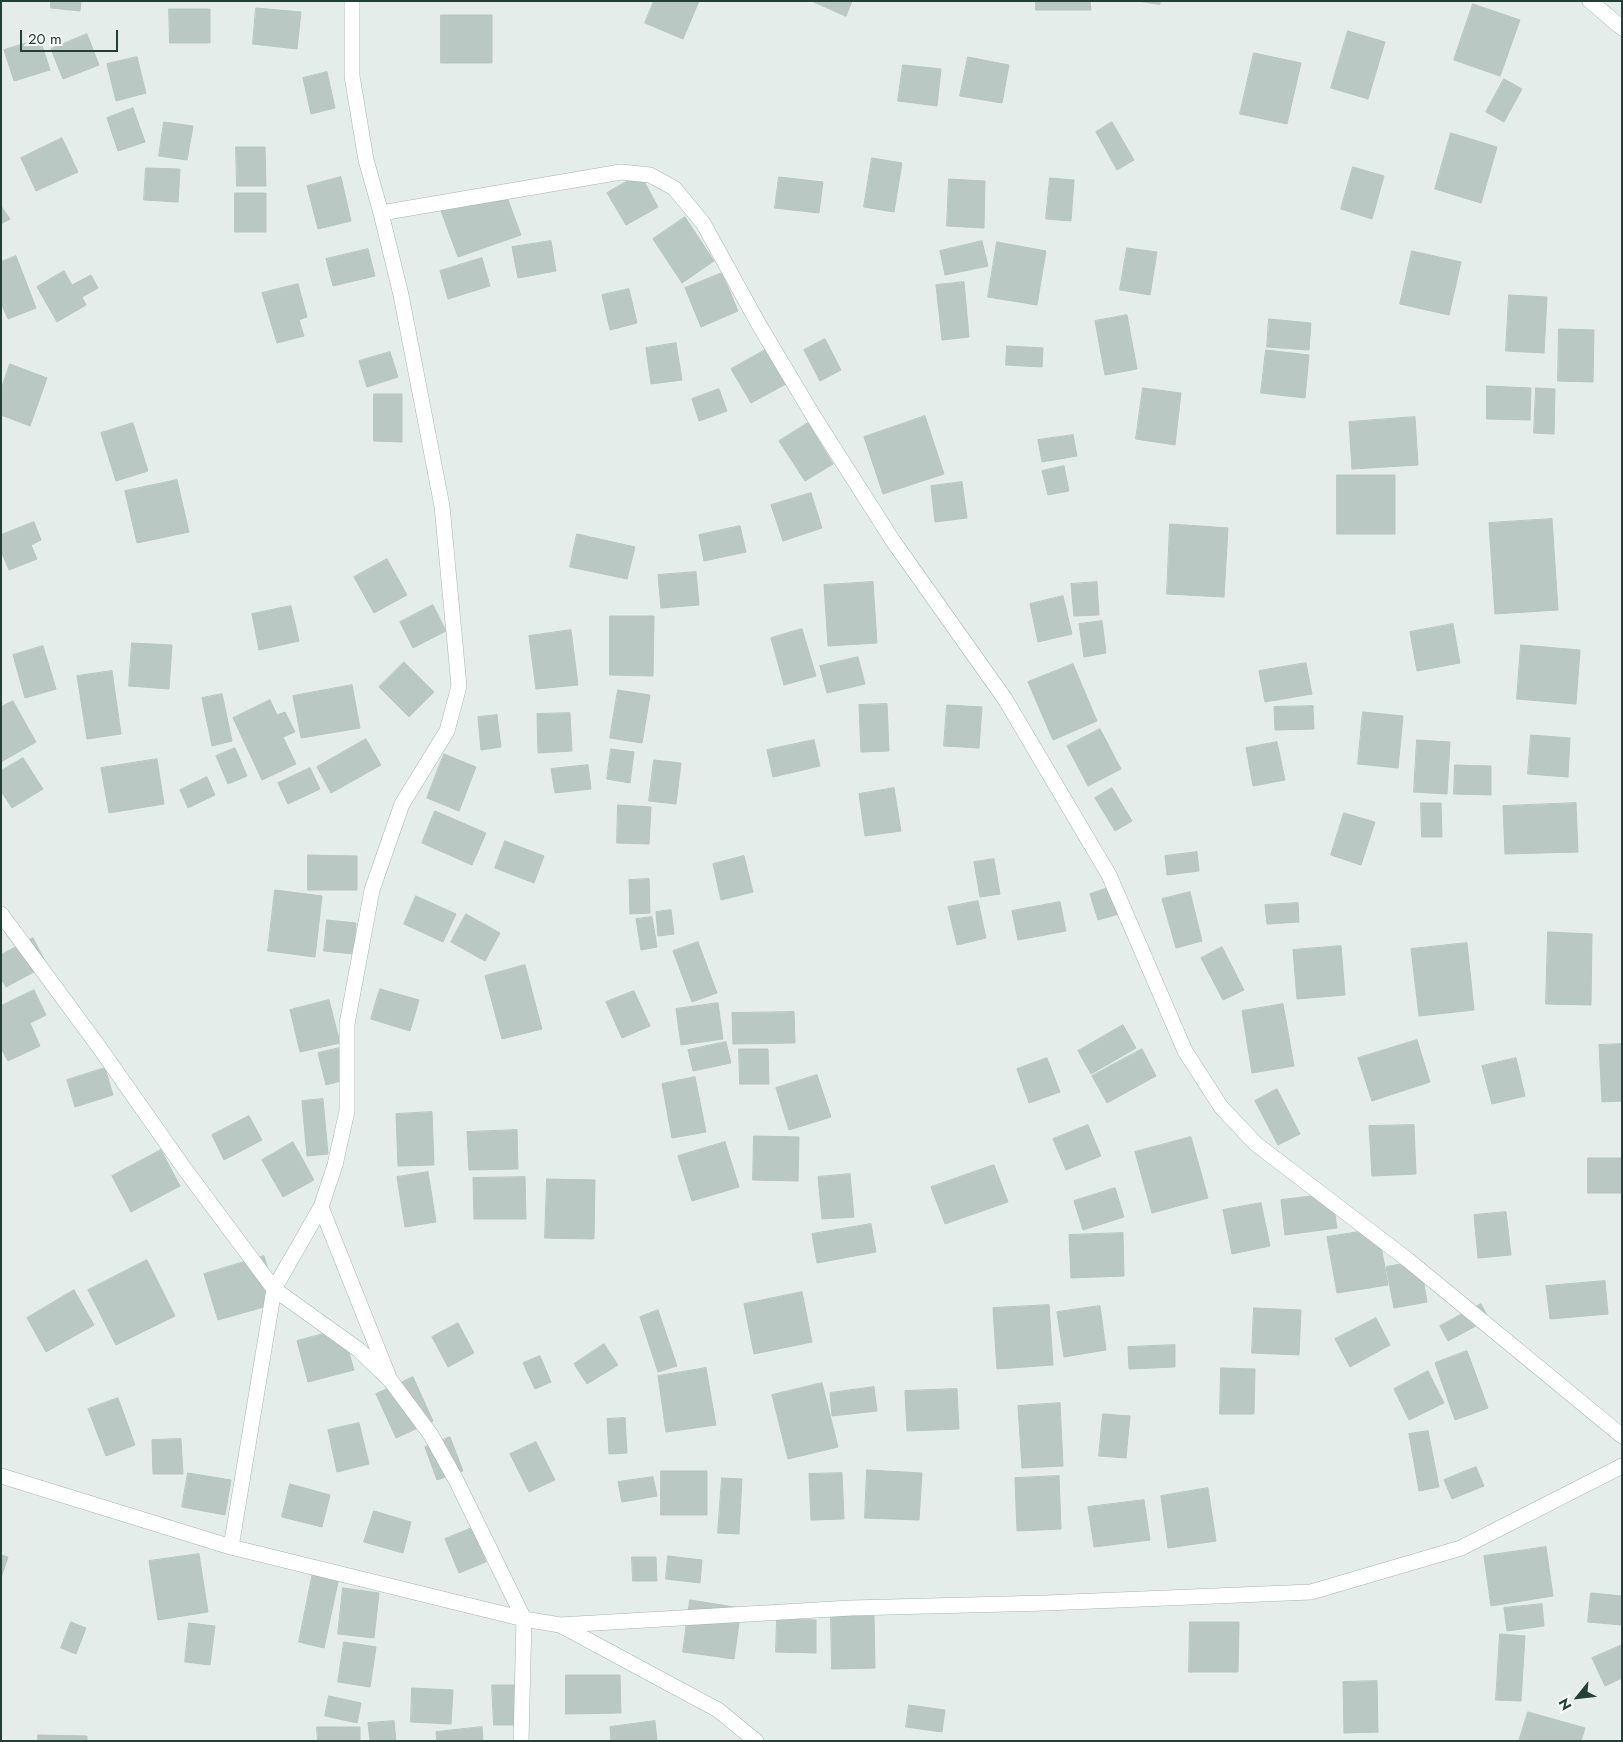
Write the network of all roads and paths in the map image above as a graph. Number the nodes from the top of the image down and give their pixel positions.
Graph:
1 (352, 1) edge
2 (1590, 1) edge
3 (1622, 28) edge
4 (381, 213) junction
5 (1, 914) edge
6 (321, 1207) junction
7 (274, 1289) junction
8 (391, 1381) junction
9 (1622, 1436) edge
10 (1622, 1466) edge
11 (1, 1476) edge
12 (231, 1547) junction
13 (524, 1618) junction
14 (560, 1625) junction
15 (521, 1741) edge
16 (756, 1741) edge

1 - 4 street
2 - 3 street
4 - 6 street
4 - 9 street
5 - 7 street
6 - 7 street
6 - 8 street
7 - 8 street
7 - 12 street
8 - 13 street
10 - 14 street
11 - 12 street
12 - 13 street
13 - 14 street
13 - 15 street
14 - 16 street

